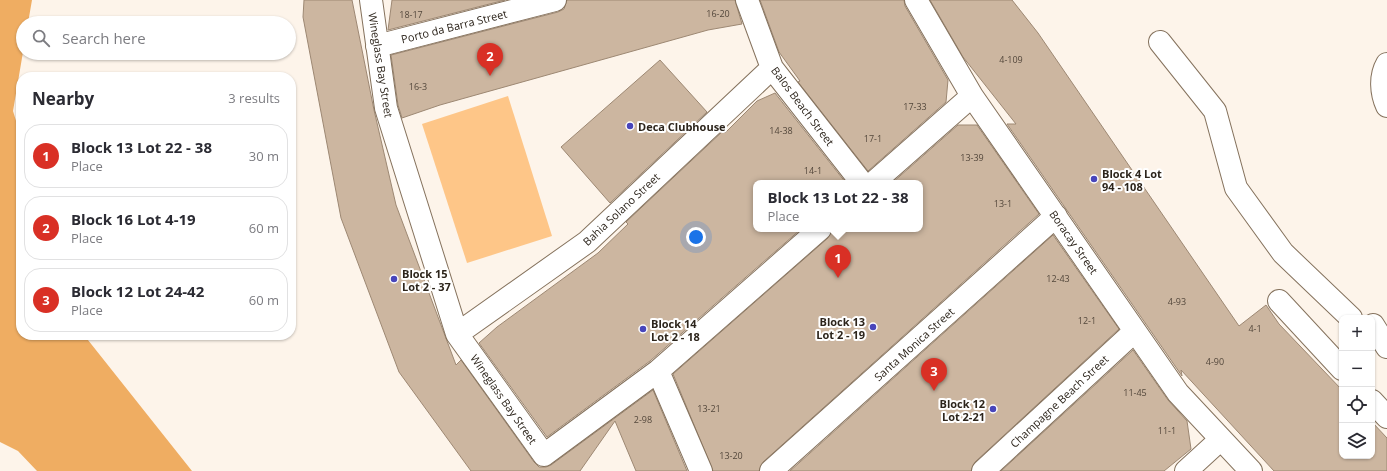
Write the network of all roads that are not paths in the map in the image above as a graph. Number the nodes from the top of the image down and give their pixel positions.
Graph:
1 (371, 0) edge
2 (555, 0) edge
3 (747, 0) edge
4 (916, 0) edge
5 (1160, 42) dead end
6 (377, 46) junction
7 (1387, 64) edge
8 (772, 68) junction
9 (972, 96) junction
10 (1387, 106) edge
11 (860, 180) edge
12 (876, 180) edge
13 (1056, 216) junction
14 (817, 232) edge
15 (1279, 300) dead end
16 (1349, 315) edge
17 (1377, 322) edge
18 (1135, 331) junction
19 (457, 334) junction
20 (1387, 347) edge
21 (1339, 366) edge
22 (658, 371) junction
23 (1375, 404) edge
24 (1387, 417) edge
25 (1221, 439) junction
26 (701, 471) edge
27 (771, 471) edge
28 (983, 471) edge
29 (1186, 471) edge
30 (1251, 471) edge

1 - 6 street, Wineglass Bay Street
2 - 6 street, Porto da Barra Street
3 - 8 street, Balos Beach Street
4 - 9 street, Boracay Street
5 - 16 street
6 - 19 street, Wineglass Bay Street
7 - 10 street
8 - 11 street, Balos Beach Street
8 - 19 street, Bahia Solano Street
9 - 12 street
9 - 13 street, Boracay Street
13 - 18 street, Boracay Street
13 - 27 street, Santa Monica Street
14 - 22 street, Wineglass Bay Street
15 - 21 street
17 - 20 street
18 - 25 street, Boracay Street
18 - 28 street, Champagne Beach Street
19 - 22 street, Wineglass Bay Street
22 - 26 street
23 - 24 street
25 - 29 street
25 - 30 street, Boracay Street

